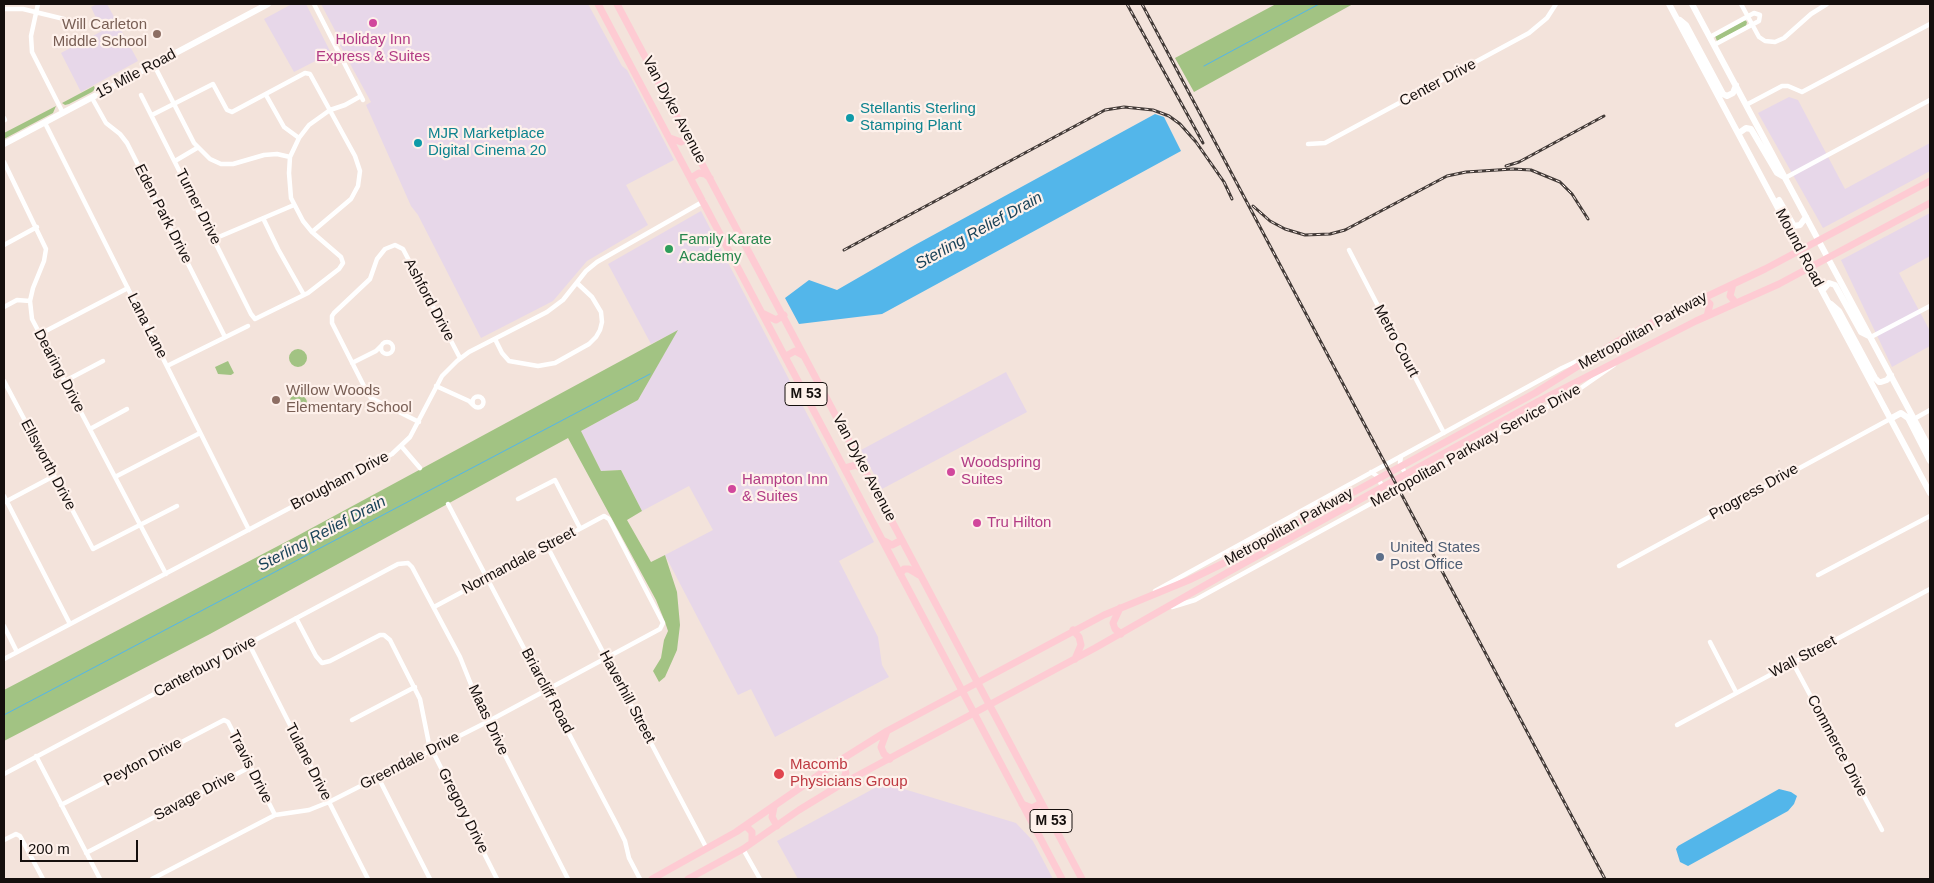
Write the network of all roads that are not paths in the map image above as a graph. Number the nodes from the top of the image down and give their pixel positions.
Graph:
1 (38, 4) edge
2 (268, 4) edge
3 (314, 4) edge
4 (598, 4) edge
5 (618, 4) edge
6 (1556, 4) edge
7 (1669, 4) edge
8 (1692, 4) edge
9 (1741, 4) edge
10 (1827, 4) edge
11 (4, 9) edge
12 (36, 12) junction
13 (1676, 16) junction
14 (64, 19) dead end
15 (1749, 21) junction
16 (1930, 24) edge
17 (1710, 37) junction
18 (1714, 45) junction
19 (154, 65) junction
20 (1736, 85) junction
21 (266, 94) junction
22 (142, 95) dead end
23 (92, 98) junction
24 (1930, 100) edge
25 (173, 104) junction
26 (1746, 105) junction
27 (330, 110) junction
28 (63, 113) junction
29 (152, 115) junction
30 (45, 123) junction
31 (1739, 133) junction
32 (689, 137) junction
33 (299, 138) junction
34 (670, 138) junction
35 (4, 144) edge
36 (1308, 144) dead end
37 (1746, 146) junction
38 (197, 148) junction
39 (290, 157) junction
40 (4, 162) edge
41 (175, 162) junction
42 (691, 178) junction
43 (711, 178) junction
44 (1785, 178) junction
45 (1929, 184) edge
46 (704, 201) junction
47 (1930, 203) edge
48 (294, 205) junction
49 (1806, 217) junction
50 (264, 218) junction
51 (37, 227) junction
52 (312, 232) junction
53 (214, 239) junction
54 (1819, 240) junction
55 (4, 245) edge
56 (1349, 250) dead end
57 (1800, 250) junction
58 (1828, 257) junction
59 (1809, 268) junction
60 (577, 283) junction
61 (1733, 284) junction
62 (128, 288) junction
63 (1822, 291) junction
64 (304, 295) junction
65 (1703, 297) junction
66 (1826, 300) junction
67 (30, 301) junction
68 (1736, 303) junction
69 (1930, 306) edge
70 (4, 307) edge
71 (764, 314) junction
72 (784, 315) junction
73 (1706, 316) junction
74 (248, 326) dead end
75 (40, 334) junction
76 (225, 337) junction
77 (1871, 337) junction
78 (494, 339) junction
79 (1611, 346) junction
80 (379, 349) dead end
81 (786, 356) junction
82 (460, 358) junction
83 (806, 358) junction
84 (1624, 358) junction
85 (103, 361) dead end
86 (352, 363) junction
87 (167, 366) junction
88 (1891, 375) junction
89 (4, 380) edge
90 (65, 381) junction
91 (436, 386) junction
92 (474, 398) junction
93 (469, 400) junction
94 (473, 405) junction
95 (128, 409) dead end
96 (1930, 410) edge
97 (1890, 419) junction
98 (1914, 419) junction
99 (419, 422) junction
100 (90, 429) junction
101 (200, 433) junction
102 (1444, 433) junction
103 (402, 447) junction
104 (1930, 449) edge
105 (1401, 456) junction
106 (1930, 461) edge
107 (420, 468) dead end
108 (845, 468) junction
109 (866, 472) junction
110 (1371, 472) junction
111 (54, 476) junction
112 (115, 477) junction
113 (1414, 480) junction
114 (1930, 493) edge
115 (1383, 497) junction
116 (518, 499) dead end
117 (5, 500) edge
118 (448, 504) dead end
119 (177, 506) dead end
120 (1930, 516) edge
121 (140, 525) junction
122 (580, 528) junction
123 (249, 530) junction
124 (882, 539) junction
125 (902, 540) junction
126 (547, 546) junction
127 (408, 563) joint
128 (1619, 566) dead end
129 (166, 574) junction
130 (900, 574) junction
131 (1818, 576) dead end
132 (922, 577) junction
133 (487, 578) junction
134 (1930, 590) edge
135 (1139, 600) junction
136 (434, 607) junction
137 (1120, 608) junction
138 (1166, 608) junction
139 (296, 618) junction
140 (70, 624) junction
141 (662, 625) joint
142 (4, 626) edge
143 (1073, 630) junction
144 (1121, 634) junction
145 (1710, 642) dead end
146 (248, 644) junction
147 (17, 652) junction
148 (606, 658) junction
149 (4, 659) edge
150 (1075, 660) junction
151 (1792, 662) junction
152 (977, 682) junction
153 (414, 687) junction
154 (546, 690) junction
155 (962, 691) junction
156 (1736, 692) junction
157 (989, 706) junction
158 (975, 714) junction
159 (225, 720) joint
160 (352, 720) dead end
161 (487, 722) junction
162 (1677, 725) dead end
163 (887, 731) junction
164 (432, 750) junction
165 (36, 756) junction
166 (890, 759) junction
167 (840, 761) junction
168 (250, 766) junction
169 (4, 774) edge
170 (378, 777) junction
171 (840, 785) junction
172 (329, 802) junction
173 (1022, 803) junction
174 (1041, 804) junction
175 (61, 805) junction
176 (774, 807) junction
177 (275, 815) junction
178 (746, 826) junction
179 (777, 826) junction
180 (1882, 830) dead end
181 (4, 840) edge
182 (752, 842) junction
183 (707, 849) junction
184 (743, 849) junction
185 (86, 852) junction
186 (160, 877) edge
187 (43, 879) edge
188 (100, 879) edge
189 (152, 879) edge
190 (368, 879) edge
191 (430, 879) edge
192 (497, 879) edge
193 (568, 879) edge
194 (640, 879) edge
195 (652, 879) edge
196 (688, 879) edge
197 (760, 879) edge
198 (1062, 879) edge
199 (1082, 879) edge

1 - 12 street
2 - 19 main road, 15 Mile Road
3 - 27 street
4 - 34 main road, Van Dyke Avenue / M 53
5 - 32 main road, Van Dyke Avenue / M 53
6 - 36 street, Center Drive
7 - 13 main road, Mound Road
8 - 17 main road, Mound Road
9 - 15 street
10 - 15 street
11 - 12 street
12 - 14 street
12 - 28 street
13 - 20 main road
13 - 31 main road, Mound Road
15 - 17 street
15 - 18 street
16 - 26 street
17 - 18 main road, Mound Road
18 - 20 main road, Mound Road
19 - 23 main road, 15 Mile Road
19 - 25 street
20 - 26 main road, Mound Road
21 - 25 street
21 - 27 street
21 - 33 street
22 - 29 street, Turner Drive
23 - 28 main road, 15 Mile Road
23 - 76 street, Eden Park Drive
24 - 44 street
25 - 29 street
25 - 38 street
26 - 44 main road, Mound Road
27 - 33 street
27 - 52 street
28 - 30 main road, 15 Mile Road
29 - 41 street, Turner Drive
30 - 35 main road, 15 Mile Road
30 - 62 street, Lana Lane
31 - 37 main road, Mound Road
31 - 44 main road
32 - 34 main road
32 - 43 main road, Van Dyke Avenue / M 53
33 - 39 street
34 - 42 main road, Van Dyke Avenue / M 53
37 - 49 main road
37 - 57 main road, Mound Road
38 - 39 street
38 - 41 street
39 - 48 street
40 - 51 street
41 - 53 street, Turner Drive
42 - 43 main road
42 - 46 main road, Van Dyke Avenue / M 53
43 - 72 main road, Van Dyke Avenue / M 53
44 - 49 main road, Mound Road
45 - 54 main road, Metropolitan Parkway
46 - 60 street, Brougham Drive
46 - 71 main road, Van Dyke Avenue / M 53
47 - 58 main road, Metropolitan Parkway
48 - 50 street
48 - 52 street
49 - 54 main road, Mound Road
50 - 53 street
50 - 64 street
51 - 55 street
51 - 67 street
52 - 64 street
53 - 64 street, Turner Drive
54 - 57 main road, Metropolitan Parkway
54 - 58 main road, Mound Road
56 - 102 street, Metro Court
57 - 59 main road, Mound Road
57 - 61 main road, Metropolitan Parkway
58 - 59 main road, Metropolitan Parkway
58 - 77 main road, Mound Road
59 - 63 main road, Mound Road
59 - 68 main road, Metropolitan Parkway
60 - 78 street, Brougham Drive
60 - 78 street
61 - 65 main road, Metropolitan Parkway
61 - 68 main road
62 - 75 street
62 - 87 street, Lana Lane
63 - 66 main road, Mound Road
63 - 77 main road
65 - 73 main road
65 - 79 main road, Metropolitan Parkway
66 - 88 main road
66 - 97 main road, Mound Road
67 - 70 street
67 - 75 street, Dearing Drive
68 - 73 main road, Metropolitan Parkway
69 - 77 street
71 - 72 main road
71 - 81 main road, Van Dyke Avenue / M 53
72 - 83 main road, Van Dyke Avenue / M 53
73 - 84 main road, Metropolitan Parkway
74 - 76 street
75 - 90 street, Dearing Drive
76 - 87 street
77 - 88 main road, Mound Road
78 - 82 street, Brougham Drive
79 - 102 street, Metropolitan Parkway Service Drive
79 - 135 main road, Metropolitan Parkway
80 - 86 street
81 - 83 main road
81 - 108 main road, Van Dyke Avenue / M 53
82 - 86 street, Ashford Drive
82 - 91 street, Brougham Drive
83 - 109 main road, Van Dyke Avenue / M 53
84 - 113 street, Metropolitan Parkway Service Drive
84 - 138 main road, Metropolitan Parkway
85 - 90 street
86 - 99 street
87 - 101 street, Lana Lane
88 - 98 main road, Mound Road
89 - 111 street, Ellsworth Drive
90 - 100 street, Dearing Drive
91 - 93 street
91 - 99 street, Brougham Drive
92 - 93 street
92 - 94 street
92 - 94 street
93 - 94 street
95 - 100 street
96 - 98 street
97 - 106 main road
97 - 114 main road, Mound Road
97 - 128 street, Progress Drive
98 - 104 main road, Mound Road
99 - 103 street, Brougham Drive
100 - 112 street, Dearing Drive
101 - 112 street
101 - 123 street, Lana Lane
102 - 105 street, Metropolitan Parkway Service Drive
103 - 107 street
103 - 123 street, Brougham Drive
105 - 110 street, Metropolitan Parkway Service Drive
105 - 113 street
108 - 109 main road
108 - 124 main road, Van Dyke Avenue / M 53
109 - 125 main road, Van Dyke Avenue / M 53
110 - 115 street
110 - 135 street, Metropolitan Parkway Service Drive
111 - 117 street
111 - 121 street, Ellsworth Drive
112 - 121 street, Dearing Drive
113 - 115 street, Metropolitan Parkway Service Drive
115 - 138 street, Metropolitan Parkway Service Drive
116 - 122 street
117 - 140 street
118 - 133 street, Briarcliff Road
119 - 121 street
120 - 131 street
121 - 129 street, Dearing Drive
122 - 126 street, Normandale Street
122 - 141 street, Normandale Street
123 - 129 street, Brougham Drive
124 - 125 main road
124 - 130 main road, Van Dyke Avenue / M 53
125 - 132 main road, Van Dyke Avenue / M 53
126 - 133 street, Normandale Street
126 - 148 street, Haverhill Street
127 - 136 street, Maas Drive
127 - 139 street, Canterbury Drive
129 - 140 street, Brougham Drive
130 - 132 main road
130 - 155 main road, Van Dyke Avenue / M 53
132 - 152 main road, Van Dyke Avenue / M 53
133 - 136 street, Normandale Street
133 - 154 street, Briarcliff Road
134 - 151 street, Wall Street
135 - 137 main road, Metropolitan Parkway
136 - 161 street, Maas Drive
137 - 143 main road, Metropolitan Parkway
137 - 144 main road
138 - 144 main road, Metropolitan Parkway
139 - 146 street, Canterbury Drive
139 - 153 street, Gregory Drive
140 - 147 street, Brougham Drive
141 - 148 street, Greendale Drive
142 - 147 street
143 - 150 main road
143 - 152 main road, Metropolitan Parkway
144 - 150 main road, Metropolitan Parkway
145 - 156 street
146 - 165 street, Canterbury Drive
146 - 172 street, Tulane Drive
147 - 149 street, Brougham Drive
148 - 154 street, Greendale Drive
148 - 183 street, Haverhill Street
150 - 157 main road, Metropolitan Parkway
151 - 156 street, Wall Street
151 - 180 street, Commerce Drive
152 - 155 main road, Metropolitan Parkway
152 - 157 main road, Van Dyke Avenue / M 53
153 - 160 street
153 - 164 street, Gregory Drive
154 - 161 street, Greendale Drive
154 - 194 street, Briarcliff Road
155 - 158 main road, Van Dyke Avenue / M 53
155 - 163 main road, Metropolitan Parkway
156 - 162 street, Wall Street
157 - 158 main road, Metropolitan Parkway
157 - 174 main road, Van Dyke Avenue / M 53
158 - 166 main road, Metropolitan Parkway
158 - 173 main road, Van Dyke Avenue / M 53
159 - 168 street, Travis Drive
159 - 175 street, Peyton Drive
161 - 164 street, Greendale Drive
161 - 193 street, Maas Drive
163 - 166 main road
163 - 167 main road, Metropolitan Parkway
164 - 170 street, Greendale Drive
164 - 192 street, Gregory Drive
165 - 169 street, Canterbury Drive
165 - 175 street
166 - 171 main road, Metropolitan Parkway
167 - 171 main road
167 - 176 main road, Metropolitan Parkway
168 - 177 street, Travis Drive
168 - 185 street, Savage Drive
170 - 172 street, Greendale Drive
170 - 191 street
171 - 179 main road, Metropolitan Parkway
172 - 177 street, Greendale Drive
172 - 190 street, Tulane Drive
173 - 174 main road
173 - 198 main road, Van Dyke Avenue / M 53
174 - 199 main road, Van Dyke Avenue / M 53
175 - 185 street
176 - 178 main road, Metropolitan Parkway
176 - 179 main road
177 - 186 street, Greendale Drive
178 - 182 main road
178 - 183 main road, Metropolitan Parkway
179 - 182 main road, Metropolitan Parkway
181 - 187 street
182 - 184 main road, Metropolitan Parkway
183 - 195 main road, Metropolitan Parkway
184 - 196 main road, Metropolitan Parkway
184 - 197 street
185 - 188 street
186 - 189 street, Greendale Drive

